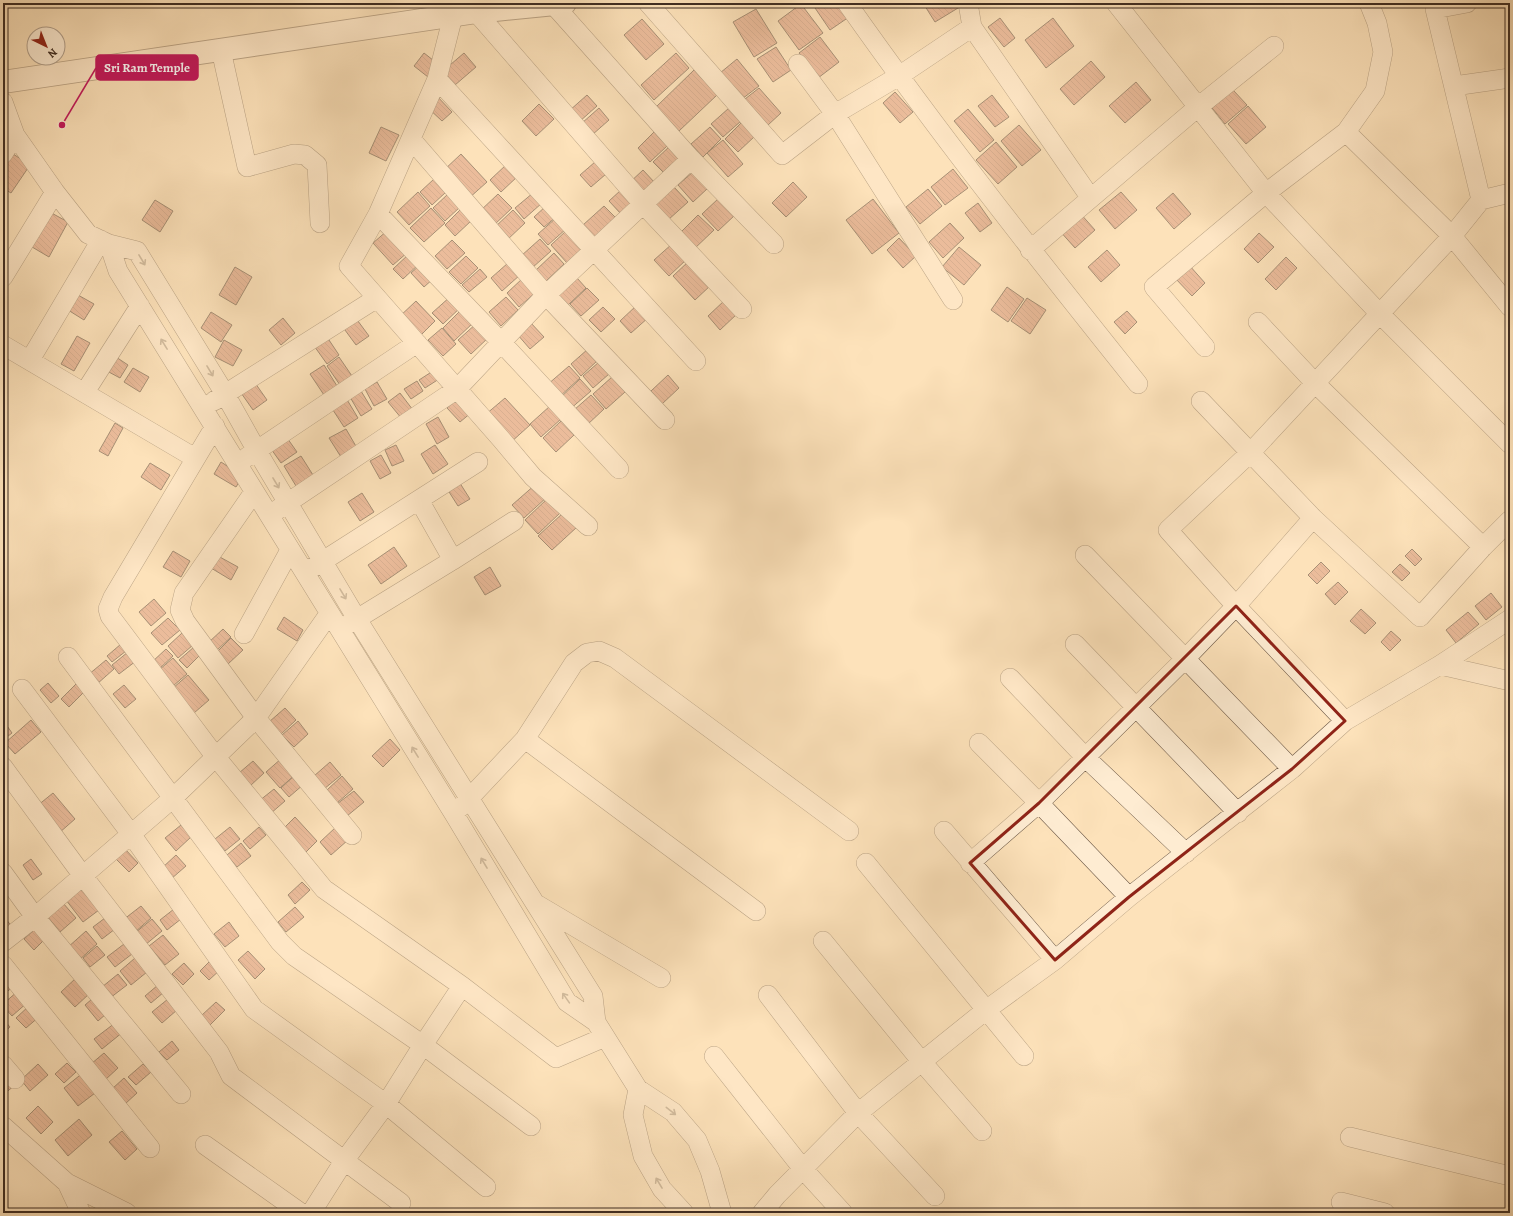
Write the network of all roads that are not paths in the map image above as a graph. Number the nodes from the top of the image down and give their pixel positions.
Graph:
1 (648, 3) edge
2 (847, 3) edge
3 (968, 3) edge
4 (1116, 3) edge
5 (1369, 3) edge
6 (1467, 3) edge
7 (557, 4) edge
8 (476, 12) junction
9 (453, 16) junction
10 (972, 27) junction
11 (1274, 46) dead end
12 (221, 50) junction
13 (798, 64) dead end
14 (899, 76) junction
15 (436, 78) junction
16 (1510, 78) edge
17 (3, 82) edge
18 (1454, 86) junction
19 (3, 102) edge
20 (1198, 106) junction
21 (835, 114) junction
22 (1346, 132) junction
23 (15, 135) junction
24 (411, 139) junction
25 (3, 154) edge
26 (691, 159) junction
27 (55, 192) junction
28 (1266, 193) junction
29 (1510, 194) edge
30 (1090, 198) junction
31 (1481, 200) junction
32 (643, 204) junction
33 (378, 214) junction
34 (320, 223) dead end
35 (1452, 236) junction
36 (105, 242) junction
37 (774, 244) dead end
38 (594, 250) junction
39 (1030, 250) junction
40 (3, 277) edge
41 (546, 295) junction
42 (377, 298) junction
43 (953, 300) dead end
44 (140, 306) junction
45 (1510, 307) edge
46 (742, 308) dead end
47 (1379, 313) junction
48 (1258, 322) dead end
49 (501, 342) junction
50 (417, 344) junction
51 (3, 345) edge
52 (1205, 348) dead end
53 (30, 360) junction
54 (696, 361) dead end
55 (1315, 383) junction
56 (1138, 384) dead end
57 (457, 389) junction
58 (85, 392) junction
59 (225, 394) junction
60 (1201, 400) dead end
61 (203, 408) junction
62 (665, 420) dead end
63 (215, 426) junction
64 (1510, 444) edge
65 (256, 451) junction
66 (1251, 452) junction
67 (195, 458) junction
68 (478, 462) dead end
69 (238, 463) junction
70 (619, 469) dead end
71 (254, 492) junction
72 (419, 500) junction
73 (288, 503) junction
74 (270, 515) junction
75 (1313, 518) junction
76 (1510, 520) edge
77 (514, 521) dead end
78 (588, 526) dead end
79 (1483, 547) junction
80 (290, 550) junction
81 (1085, 555) dead end
82 (453, 560) junction
83 (323, 561) junction
84 (305, 573) junction
85 (1236, 606) junction
86 (357, 619) junction
87 (1510, 619) edge
88 (334, 622) junction
89 (244, 634) dead end
90 (1075, 644) dead end
91 (68, 657) dead end
92 (1185, 659) junction
93 (1440, 665) junction
94 (1010, 678) dead end
95 (1510, 681) edge
96 (22, 689) dead end
97 (1136, 708) junction
98 (256, 718) junction
99 (1344, 722) junction
100 (525, 739) junction
101 (979, 743) dead end
102 (215, 756) junction
103 (1086, 758) junction
104 (3, 767) edge
105 (1292, 769) junction
106 (173, 798) junction
107 (469, 798) junction
108 (1039, 803) junction
109 (1238, 813) junction
110 (454, 814) junction
111 (849, 831) dead end
112 (944, 831) dead end
113 (131, 834) junction
114 (352, 835) dead end
115 (1186, 853) junction
116 (866, 863) dead end
117 (970, 863) junction
118 (3, 873) edge
119 (83, 876) junction
120 (496, 883) junction
121 (1129, 897) junction
122 (535, 903) junction
123 (756, 911) dead end
124 (36, 917) junction
125 (823, 941) dead end
126 (3, 942) edge
127 (1055, 960) junction
128 (3, 965) edge
129 (661, 978) dead end
130 (462, 986) junction
131 (768, 995) dead end
132 (986, 1010) junction
133 (600, 1029) junction
134 (423, 1045) junction
135 (714, 1056) dead end
136 (1024, 1056) dead end
137 (922, 1062) junction
138 (3, 1065) edge
139 (15, 1079) dead end
140 (638, 1089) junction
141 (181, 1094) dead end
142 (386, 1104) junction
143 (858, 1113) junction
144 (3, 1126) edge
145 (531, 1126) dead end
146 (982, 1131) dead end
147 (1350, 1137) dead end
148 (205, 1145) dead end
149 (150, 1148) dead end
150 (344, 1161) junction
151 (803, 1169) junction
152 (1510, 1176) edge
153 (67, 1183) junction
154 (486, 1187) dead end
155 (935, 1196) dead end
156 (1341, 1202) dead end
157 (400, 1203) dead end
158 (67, 1213) edge
159 (81, 1213) edge
160 (128, 1213) edge
161 (301, 1213) edge
162 (311, 1213) edge
163 (684, 1213) edge
164 (722, 1213) edge
165 (762, 1213) edge
166 (844, 1213) edge
167 (1385, 1213) edge

1 - 21 street
2 - 14 street
3 - 10 street
4 - 20 street
5 - 22 street
6 - 18 street
7 - 8 street
7 - 26 street
8 - 9 street
8 - 32 street
9 - 12 street
9 - 15 street
10 - 14 street
10 - 30 street
11 - 20 street
12 - 17 street
12 - 34 street
13 - 21 street
14 - 21 street
14 - 39 street
15 - 24 street
15 - 38 street
16 - 18 street
18 - 31 street
19 - 23 street
20 - 28 street
20 - 30 street
21 - 43 street
22 - 28 street
22 - 35 street
23 - 25 street
23 - 27 street
24 - 33 street
24 - 41 street
26 - 32 street
26 - 37 street
27 - 36 street
27 - 40 street
28 - 47 street
28 - 52 street
29 - 31 street
30 - 39 street
31 - 35 street
32 - 38 street
32 - 46 street
33 - 42 street
33 - 49 street
35 - 45 street
35 - 47 street
36 - 44 street
36 - 53 street
36 -> 59 street
38 - 41 street
38 - 54 street
39 - 56 street
41 - 49 street
41 - 62 street
42 - 50 street
42 - 59 street
44 - 58 street
61 -> 44 street
47 - 55 street
47 - 64 street
48 - 55 street
49 - 57 street
49 - 70 street
50 - 57 street
50 - 65 street
51 - 53 street
53 - 58 street
55 - 66 street
55 - 79 street
57 - 73 street
57 - 78 street
58 - 67 street
59 - 61 street
59 - 65 street
60 - 66 street
61 - 63 street
63 - 67 street
63 - 69 street
65 - 69 street
65 -> 73 street
66 - 75 street
66 - 85 street
67 - 102 street
68 - 72 street
69 - 71 street
71 - 74 street
71 - 98 street
72 - 82 street
72 - 83 street
73 - 74 street
73 - 83 street
74 - 80 street
75 - 79 street
75 - 85 street
76 - 79 street
77 - 82 street
80 - 84 street
80 - 89 street
81 - 92 street
82 - 86 street
83 - 84 street
83 -> 86 street
84 - 88 street
85 - 92 street
85 - 99 street
86 - 88 street
86 - 107 street
87 - 93 street
88 - 98 street
110 -> 88 street
90 - 97 street
91 - 106 street
92 - 97 street
92 - 105 street
93 - 95 street
93 - 99 street
94 - 103 street
96 - 113 street
97 - 103 street
97 - 109 street
98 - 102 street
98 - 114 street
99 - 105 street
100 - 107 street
100 - 111 street
100 - 123 street
101 - 108 street
102 - 106 street
102 - 130 street
103 - 108 street
103 - 115 street
104 - 119 street
105 - 109 street
106 - 113 street
106 - 134 street
107 - 110 street
107 - 122 street
108 - 117 street
108 - 121 street
109 - 115 street
120 -> 110 street
112 - 117 street
113 - 119 street
113 - 142 street
115 - 121 street
116 - 132 street
117 - 127 street
118 - 124 street
119 - 124 street
119 - 150 street
120 - 122 street
133 -> 120 street
121 - 127 street
122 - 129 street
122 - 133 street
124 - 126 street
124 - 141 street
125 - 137 street
127 - 132 street
128 - 149 street
130 - 133 street
130 - 134 street
131 - 143 street
132 - 136 street
132 - 137 street
133 - 140 street
134 - 142 street
134 - 145 street
135 - 151 street
137 - 143 street
137 - 146 street
138 - 139 street
163 -> 140 street
140 -> 164 street
142 - 150 street
142 - 154 street
143 - 151 street
143 - 155 street
144 - 153 street
147 - 152 street
148 - 161 street
150 - 157 street
150 - 162 street
151 - 165 street
151 - 166 street
153 - 158 street
153 - 159 street
153 - 160 street
156 - 167 street

